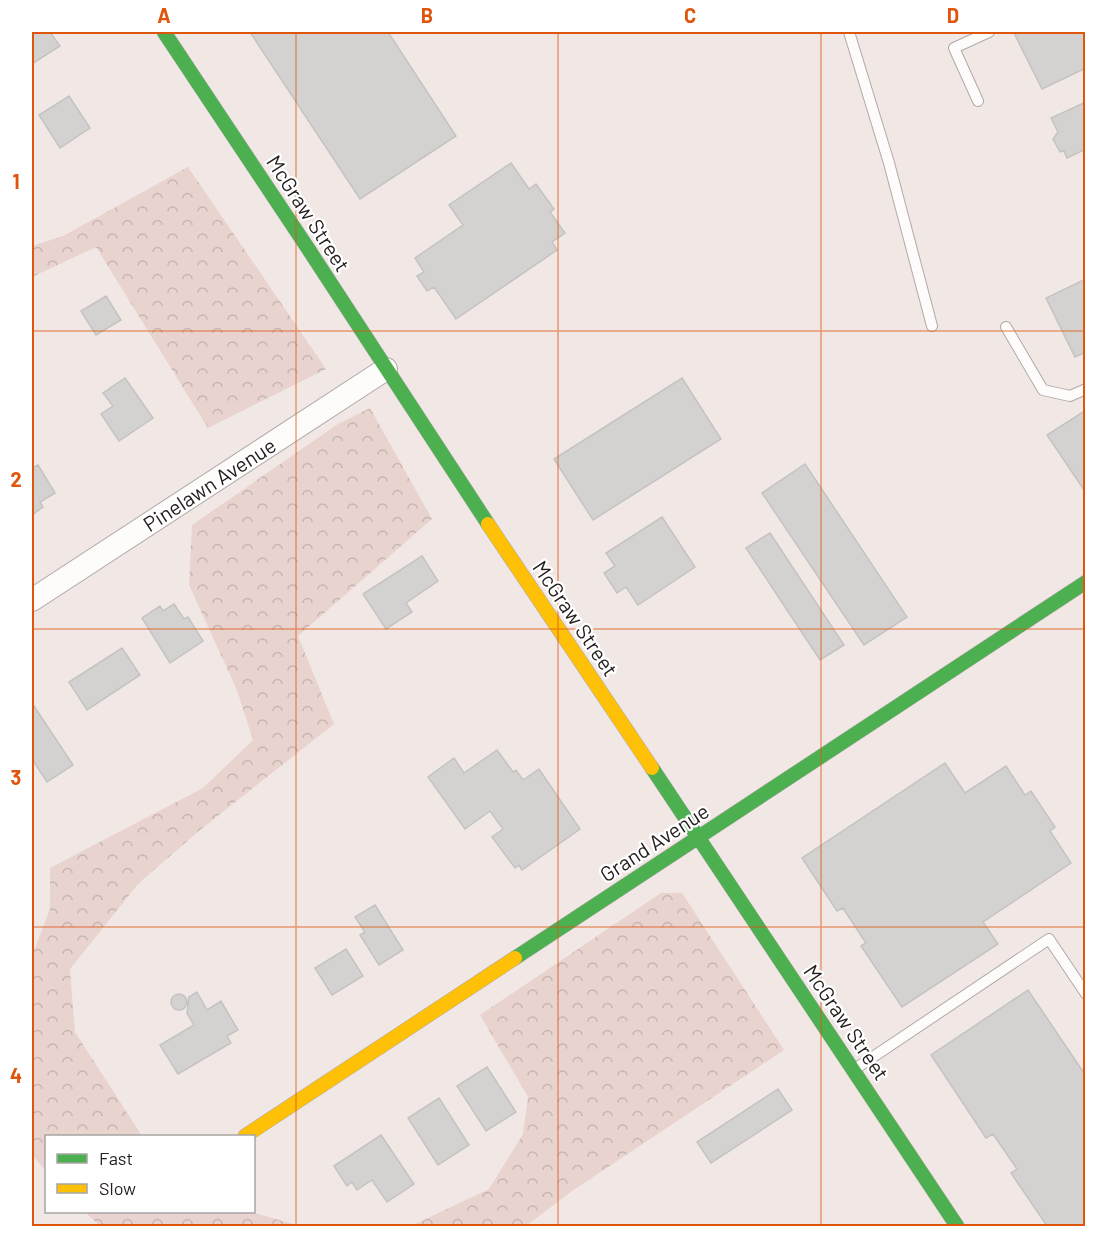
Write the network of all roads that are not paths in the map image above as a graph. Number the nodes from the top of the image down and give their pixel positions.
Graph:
1 (164, 32) edge
2 (849, 32) edge
3 (989, 32) edge
4 (978, 101) dead end
5 (932, 326) dead end
6 (1006, 327) dead end
7 (386, 369) junction
8 (1086, 389) edge
9 (1086, 582) edge
10 (32, 600) edge
11 (698, 838) junction
12 (1086, 994) edge
13 (854, 1069) junction
14 (248, 1135) edge
15 (957, 1227) edge

1 - 7 street, McGraw Street
2 - 5 lane
3 - 4 lane
6 - 8 lane
7 - 10 street, Pinelawn Avenue
7 - 11 street, McGraw Street
9 - 11 street, Grand Avenue
11 - 13 street, McGraw Street
11 - 14 street, Grand Avenue
12 - 13 lane
13 - 15 street, McGraw Street

